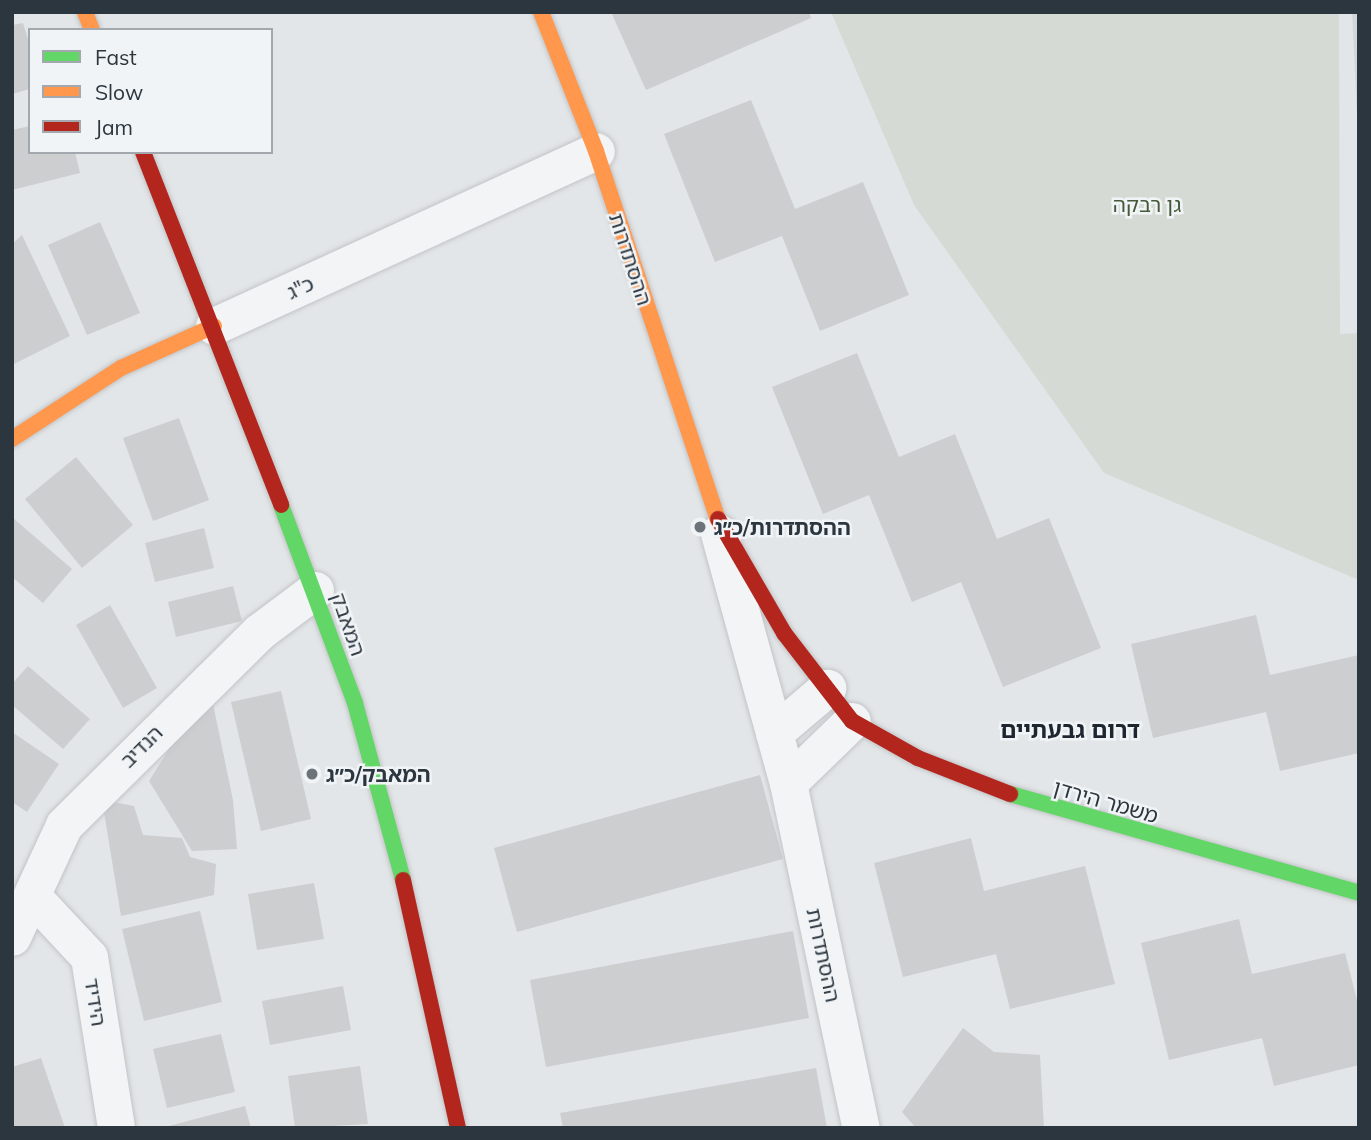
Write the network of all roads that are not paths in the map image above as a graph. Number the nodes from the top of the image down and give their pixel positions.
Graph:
1 (541, 12) edge
2 (596, 151) junction
3 (144, 154) edge
4 (214, 326) junction
5 (12, 439) edge
6 (712, 509) junction
7 (315, 590) junction
8 (827, 688) junction
9 (852, 721) junction
10 (774, 733) junction
11 (788, 783) junction
12 (1359, 893) edge
13 (33, 897) junction
14 (12, 937) edge
15 (116, 1128) edge
16 (458, 1128) edge
17 (861, 1128) edge

1 - 2 street, ההסתדרות
2 - 4 street, כ"ג
2 - 6 street, ההסתדרות
3 - 4 street, המאבק
4 - 5 street, כ"ג
4 - 7 street, המאבק
6 - 8 street, ההסתדרות
6 - 10 street, ההסתדרות
7 - 13 street, הנדיב
7 - 16 street, המאבק
8 - 9 street, ההסתדרות
8 - 10 street
9 - 11 street
9 - 12 street, משמר הירדן
10 - 11 street, ההסתדרות
11 - 17 street, ההסתדרות
13 - 14 street, הנדיב
13 - 15 street, הידיד

